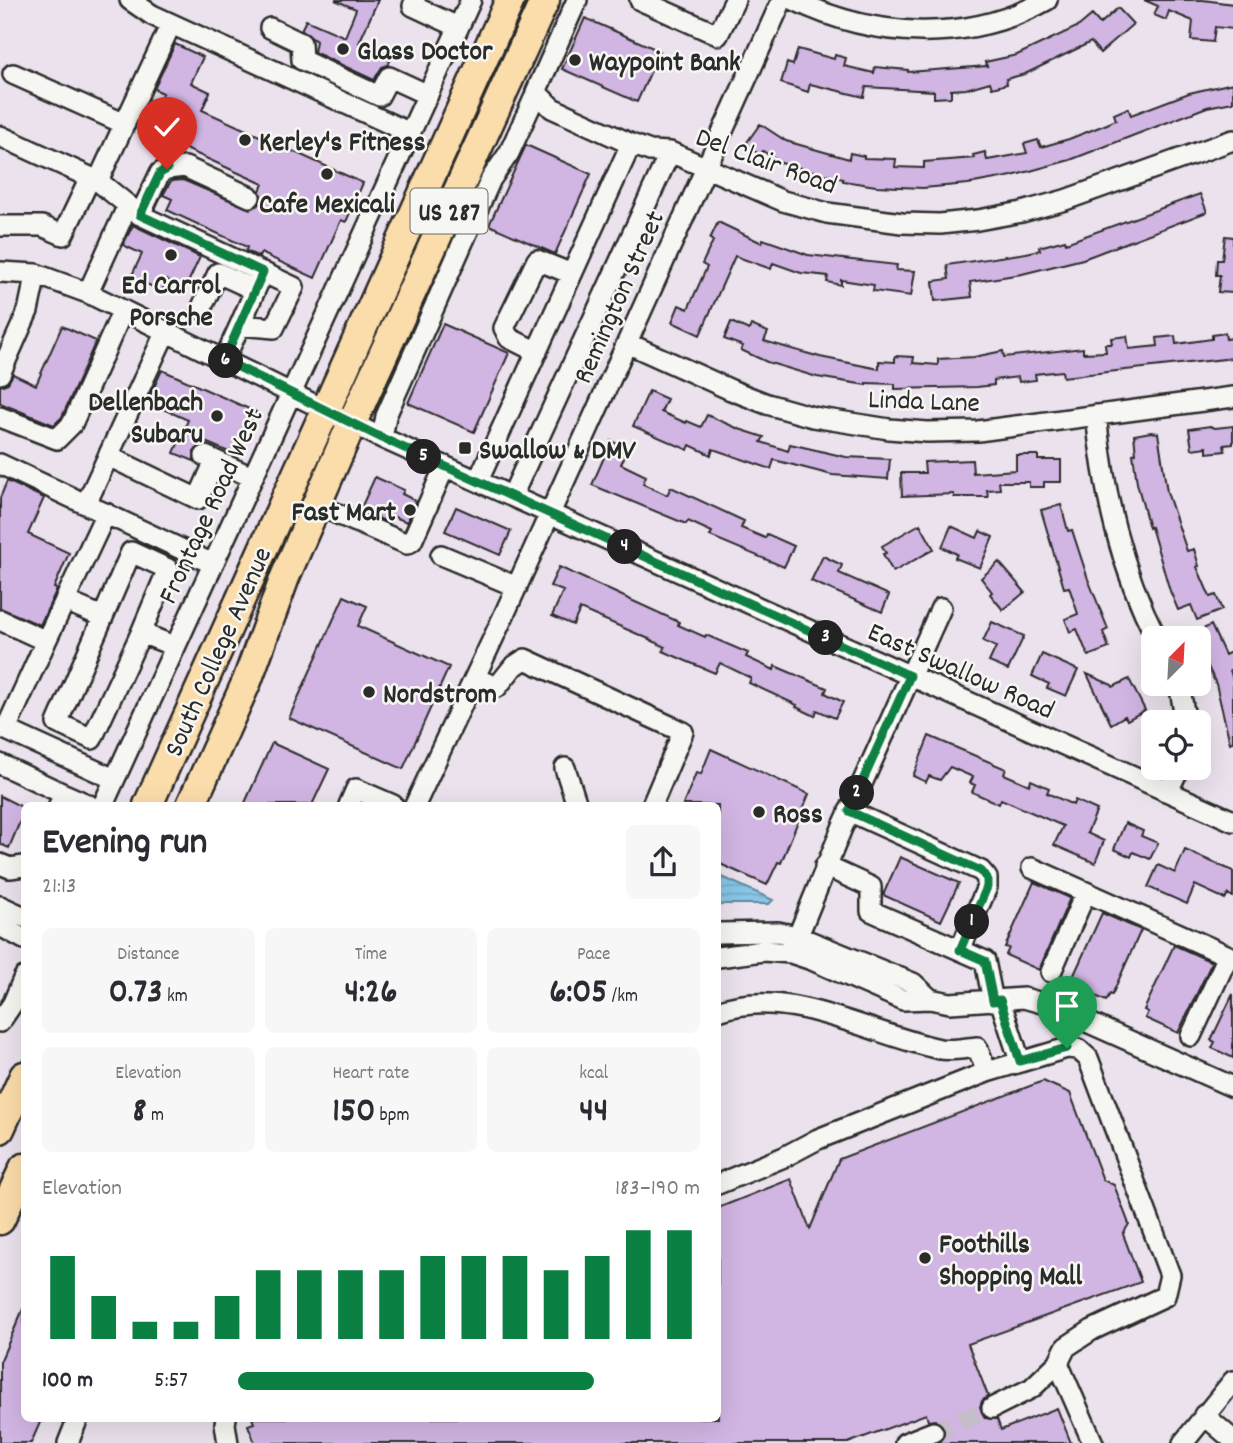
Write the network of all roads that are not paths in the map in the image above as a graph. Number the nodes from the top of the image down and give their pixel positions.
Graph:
1 (130, 0) edge
2 (415, 0) edge
3 (471, 0) edge
4 (510, 0) edge
5 (545, 0) edge
6 (577, 0) edge
7 (640, 0) edge
8 (735, 0) edge
9 (1047, 0) edge
10 (781, 1) edge
11 (171, 24) junction
12 (458, 27) junction
13 (270, 28) dead end
14 (13, 74) dead end
15 (537, 92) junction
16 (428, 95) junction
17 (125, 124) junction
18 (410, 133) junction
19 (0, 136) edge
20 (1233, 140) edge
21 (631, 144) junction
22 (670, 152) junction
23 (706, 168) junction
24 (94, 179) junction
25 (250, 197) dead end
26 (134, 210) junction
27 (0, 226) edge
28 (0, 272) edge
29 (36, 274) junction
30 (572, 274) junction
31 (259, 281) junction
32 (88, 293) junction
33 (201, 309) dead end
34 (123, 310) junction
35 (240, 325) junction
36 (166, 331) junction
37 (627, 343) junction
38 (537, 352) junction
39 (224, 360) junction
40 (0, 374) edge
41 (291, 393) junction
42 (1233, 397) edge
43 (325, 409) junction
44 (1096, 415) junction
45 (0, 416) edge
46 (352, 423) junction
47 (382, 438) junction
48 (108, 456) junction
49 (0, 464) edge
50 (445, 466) junction
51 (252, 477) junction
52 (478, 481) junction
53 (512, 496) junction
54 (86, 504) junction
55 (317, 505) junction
56 (106, 513) junction
57 (550, 513) junction
58 (441, 555) dead end
59 (213, 564) junction
60 (517, 587) junction
61 (65, 601) junction
62 (941, 608) dead end
63 (103, 618) junction
64 (0, 620) edge
65 (1151, 626) edge
66 (141, 633) junction
67 (46, 641) junction
68 (174, 646) junction
69 (910, 676) junction
70 (475, 678) junction
71 (3, 728) edge
72 (0, 764) edge
73 (565, 768) dead end
74 (114, 779) junction
75 (1173, 780) edge
76 (1165, 791) junction
77 (62, 799) edge
78 (104, 802) edge
79 (149, 802) edge
80 (192, 802) edge
81 (350, 802) edge
82 (386, 802) edge
83 (416, 802) edge
84 (576, 802) edge
85 (653, 802) edge
86 (849, 811) junction
87 (1233, 821) edge
88 (0, 864) edge
89 (21, 866) edge
90 (825, 866) junction
91 (1032, 868) dead end
92 (1086, 892) junction
93 (0, 906) edge
94 (21, 916) edge
95 (0, 926) edge
96 (721, 933) edge
97 (21, 937) edge
98 (794, 945) junction
99 (960, 950) junction
100 (721, 957) edge
101 (1230, 957) edge
102 (1051, 972) dead end
103 (21, 981) edge
104 (996, 1000) junction
105 (6, 1001) edge
106 (721, 1010) edge
107 (0, 1022) edge
108 (1191, 1037) dead end
109 (1020, 1061) junction
110 (987, 1072) junction
111 (21, 1083) edge
112 (1233, 1087) edge
113 (0, 1129) edge
114 (21, 1174) edge
115 (721, 1183) edge
116 (0, 1220) edge
117 (1058, 1363) junction
118 (1233, 1381) edge
119 (992, 1408) tunnel mouth
120 (1204, 1415) junction
121 (76, 1422) edge
122 (225, 1422) edge
123 (933, 1432) tunnel mouth
124 (1233, 1440) edge
125 (68, 1443) edge
126 (228, 1443) edge
127 (905, 1443) edge
128 (1093, 1443) edge
129 (1183, 1443) edge

1 - 11 street
2 - 12 street
3 - 12 street, Frontage Road West
4 - 43 highway, South College Avenue / US 287
5 - 46 highway, South College Avenue / US 287
6 - 15 street
7 - 8 street
9 - 10 street
10 - 23 street, Remington Street
11 - 17 street
11 - 18 street
12 - 16 street, Frontage Road West
13 - 16 street
14 - 17 street
15 - 21 street, Del Clair Road
15 - 47 street
16 - 18 street, Frontage Road West
17 - 24 street
18 - 41 street, Frontage Road West
19 - 24 street
20 - 23 street, Del Clair Road
21 - 22 street, Del Clair Road
21 - 30 street
22 - 23 street, Del Clair Road
22 - 53 street
23 - 37 street, Remington Street
24 - 26 street
24 - 27 street
25 - 26 street
26 - 31 street
26 - 32 street
28 - 29 street, East Swallow Road
29 - 32 street, East Swallow Road
29 - 40 street
30 - 38 street
30 - 38 street
31 - 33 street
31 - 35 street
31 - 35 street
32 - 34 street, East Swallow Road
34 - 36 street, East Swallow Road
34 - 45 street
35 - 39 street
36 - 39 street, East Swallow Road
36 - 48 street
37 - 44 street, Linda Lane
37 - 57 street, Remington Street
38 - 52 street
39 - 41 street, East Swallow Road
41 - 43 street, East Swallow Road
41 - 51 street, Frontage Road West
42 - 44 street, Linda Lane
43 - 46 street, East Swallow Road
43 - 79 highway, South College Avenue / US 287
44 - 65 street
46 - 47 street, East Swallow Road
46 - 55 highway, South College Avenue / US 287
47 - 50 street, East Swallow Road
48 - 51 street
48 - 54 street
49 - 54 street
50 - 52 street, East Swallow Road
50 - 55 street
51 - 59 street, Frontage Road West
52 - 53 street, East Swallow Road
53 - 57 street, East Swallow Road
54 - 56 street
55 - 80 highway, South College Avenue / US 287
56 - 59 street
56 - 61 street
57 - 60 street, Remington Street
57 - 69 street, East Swallow Road
58 - 60 street
59 - 68 street, Frontage Road West
60 - 70 street, Remington Street
61 - 63 street
61 - 67 street
62 - 69 street
63 - 66 street
63 - 66 street
64 - 67 street
66 - 68 street
67 - 71 street
68 - 74 street, Frontage Road West
69 - 76 street, East Swallow Road
69 - 86 street
70 - 83 street, Remington Street
70 - 85 street
71 - 74 street
72 - 77 street
73 - 84 street
74 - 78 street, Frontage Road West
75 - 76 street
76 - 87 street, East Swallow Road
81 - 82 street
86 - 90 street
86 - 99 street
88 - 89 street
90 - 98 street
90 - 99 street
91 - 92 street
92 - 101 street
92 - 102 street
93 - 94 street
95 - 97 street
96 - 98 street
98 - 100 street
98 - 104 street
99 - 104 street
101 - 108 street
103 - 105 street
104 - 109 street
104 - 112 street
105 - 107 street
106 - 110 street
109 - 110 street
109 - 117 street
110 - 115 street
111 - 113 highway
114 - 116 highway
117 - 119 street
117 - 128 street
118 - 120 street
120 - 124 street
120 - 129 street
121 - 125 street
122 - 126 street
123 - 127 street

